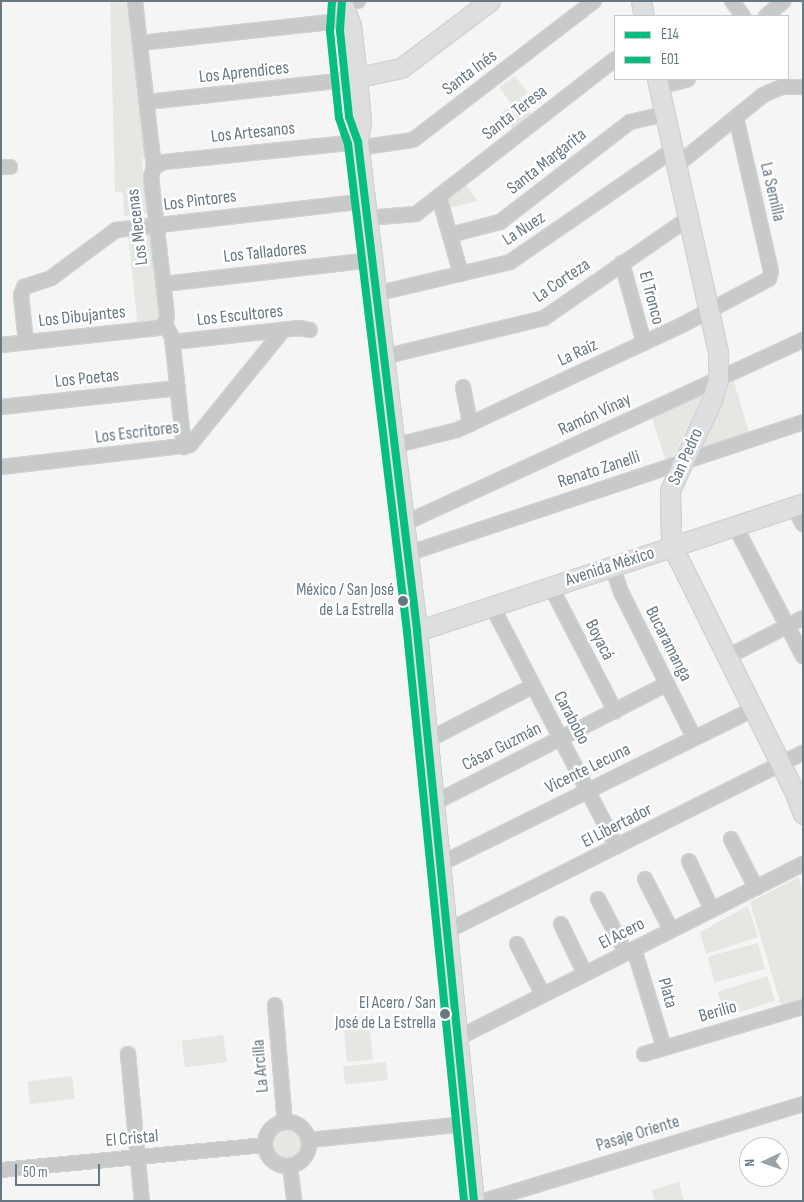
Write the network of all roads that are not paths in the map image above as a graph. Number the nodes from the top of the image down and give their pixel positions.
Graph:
1 (135, 1) edge
2 (490, 1) edge
3 (594, 1) edge
4 (641, 1) edge
5 (732, 1) edge
6 (784, 1) edge
7 (346, 6) edge
8 (644, 15) edge
9 (742, 15) edge
10 (767, 15) edge
11 (140, 43) junction
12 (614, 60) edge
13 (351, 79) junction
14 (680, 80) edge
15 (658, 83) edge
16 (803, 87) edge
17 (147, 102) junction
18 (665, 114) junction
19 (736, 117) junction
20 (358, 145) junction
21 (675, 157) junction
22 (154, 167) junction
23 (439, 197) junction
24 (366, 210) junction
25 (689, 218) junction
26 (157, 225) junction
27 (450, 235) junction
28 (372, 260) junction
29 (622, 263) junction
30 (461, 274) junction
31 (770, 276) joint
32 (164, 284) junction
33 (375, 294) junction
34 (710, 311) junction
35 (165, 324) junction
36 (283, 330) junction
37 (310, 330) dead end
38 (803, 340) edge
39 (26, 342) junction
40 (173, 342) junction
41 (644, 343) junction
42 (1, 345) edge
43 (383, 357) junction
44 (718, 379) junction
45 (463, 387) dead end
46 (178, 388) junction
47 (1, 407) edge
48 (803, 422) edge
49 (470, 424) junction
50 (393, 446) junction
51 (184, 447) junction
52 (681, 463) junction
53 (1, 467) edge
54 (798, 505) edge
55 (403, 524) junction
56 (803, 524) edge
57 (735, 526) junction
58 (673, 546) junction
59 (407, 554) junction
60 (612, 566) junction
61 (551, 586) junction
62 (492, 606) junction
63 (803, 618) edge
64 (787, 626) junction
65 (417, 631) junction
66 (803, 656) edge
67 (727, 657) junction
68 (667, 684) junction
69 (533, 686) junction
70 (753, 709) junction
71 (615, 710) junction
72 (561, 738) junction
73 (694, 738) junction
74 (428, 740) junction
75 (803, 753) edge
76 (781, 764) junction
77 (588, 790) junction
78 (434, 803) junction
79 (803, 814) edge
80 (731, 839) dead end
81 (617, 847) junction
82 (689, 861) dead end
83 (440, 864) junction
84 (803, 864) edge
85 (645, 879) dead end
86 (756, 888) junction
87 (598, 899) dead end
88 (712, 910) junction
89 (561, 924) dead end
90 (671, 930) junction
91 (447, 931) junction
92 (517, 944) dead end
93 (630, 951) junction
94 (585, 974) junction
95 (542, 995) junction
96 (275, 1005) dead end
97 (803, 1007) edge
98 (458, 1038) junction
99 (664, 1048) junction
100 (128, 1054) dead end
101 (644, 1054) dead end
102 (803, 1104) edge
103 (285, 1123) junction
104 (466, 1124) junction
105 (309, 1140) junction
106 (265, 1145) junction
107 (138, 1157) junction
108 (290, 1166) junction
109 (1, 1170) edge
110 (142, 1201) edge
111 (294, 1201) edge
112 (474, 1201) edge
113 (484, 1201) edge

1 - 11 street, Los Mecenas
2 - 13 street
3 - 20 street, Santa Inés
4 - 8 street
5 - 9 street
6 - 10 street
7 - 11 street
7 - 13 street
11 - 17 street, Los Mecenas
12 - 23 street, Santa Teresa
13 - 17 street, Los Aprendices
13 - 20 street
14 - 15 street
15 - 18 street, San Pedro
16 - 19 street, La Nuez
17 - 22 street, Los Mecenas
18 - 21 street, San Pedro
18 - 27 street, Santa Margarita
19 - 21 street, La Nuez
19 - 31 street, La Semilla
20 - 22 street, Los Artesanos
20 - 24 street
21 - 25 street, San Pedro
21 - 30 street, La Nuez
22 - 26 street, Los Mecenas
23 - 24 street, Santa Teresa
23 - 27 street
24 - 26 street, Los Pintores
24 - 28 street
25 - 29 street, La Corteza
25 - 34 street, San Pedro
26 - 32 street, Los Mecenas
26 - 39 street, Los Pintores
27 - 30 street
28 - 32 street, Los Talladores
28 - 33 street
29 - 41 street, El Tronco
29 - 43 street, La Corteza
30 - 33 street, La Nuez
31 - 34 street, La Raíz
32 - 35 street, Los Mecenas
33 - 43 street
34 - 41 street, La Raíz
34 - 44 street, San Pedro
35 - 39 street, Los Dibujantes
35 - 40 street, Los Mecenas
36 - 37 street, Los Escultores
36 - 40 street, Los Escultores
36 - 51 street, Los Escritores
38 - 44 street, Ramón Vinay
39 - 42 street, Los Dibujantes
40 - 46 street, Los Mecenas
41 - 49 street, La Raíz
43 - 50 street
44 - 52 street, San Pedro
44 - 55 street, Ramón Vinay
45 - 49 street
46 - 47 street, Los Poetas
46 - 51 street, Los Mecenas
48 - 52 street, Renato Zanelli
49 - 50 street, La Raíz
50 - 55 street
51 - 53 street, Los Escritores
52 - 58 street, San Pedro
52 - 59 street, Renato Zanelli
54 - 56 street
54 - 57 street, Avenida México
55 - 59 street
57 - 58 street, Avenida México
57 - 64 street
58 - 60 street, Avenida México
58 - 67 street, San Pedro
59 - 65 street
60 - 61 street, Avenida México
60 - 68 street, Bucaramanga
61 - 62 street, Avenida México
61 - 71 street, Boyacá
62 - 65 street, Avenida México
62 - 69 street, Carabobo
63 - 64 street
64 - 66 street
64 - 67 street
65 - 74 street
67 - 70 street, San Pedro
68 - 71 street, Cásar Guzmán
68 - 73 street, Bucaramanga
69 - 72 street, Carabobo
69 - 74 street
70 - 73 street, Vicente Lecuna
70 - 76 street, San Pedro
71 - 72 street, Cásar Guzmán
72 - 77 street, Carabobo
72 - 78 street, Cásar Guzmán
73 - 77 street, Vicente Lecuna
74 - 78 street
75 - 76 street, El Libertador
76 - 79 street, San Pedro
76 - 81 street, El Libertador
77 - 81 street, Carabobo
77 - 83 street, Vicente Lecuna
78 - 83 street
80 - 86 street
81 - 91 street, El Libertador
82 - 88 street
83 - 91 street
84 - 86 street, El Acero
85 - 90 street
86 - 88 street, El Acero
87 - 93 street, Plata
88 - 90 street, El Acero
89 - 94 street
90 - 93 street, El Acero
91 - 98 street
92 - 95 street
93 - 94 street, El Acero
93 - 99 street, Plata
94 - 95 street, El Acero
95 - 98 street, El Acero
96 - 103 street, La Arcilla
97 - 99 street, Berilio
98 - 104 street
99 - 101 street, Berilio
100 - 107 street
102 - 113 street, Pasaje Oriente
103 - 105 street
103 - 106 street
104 - 105 street
104 - 112 street
105 - 108 street
106 - 107 street, El Cristal
106 - 108 street
107 - 109 street, El Cristal
107 - 110 street
108 - 111 street

